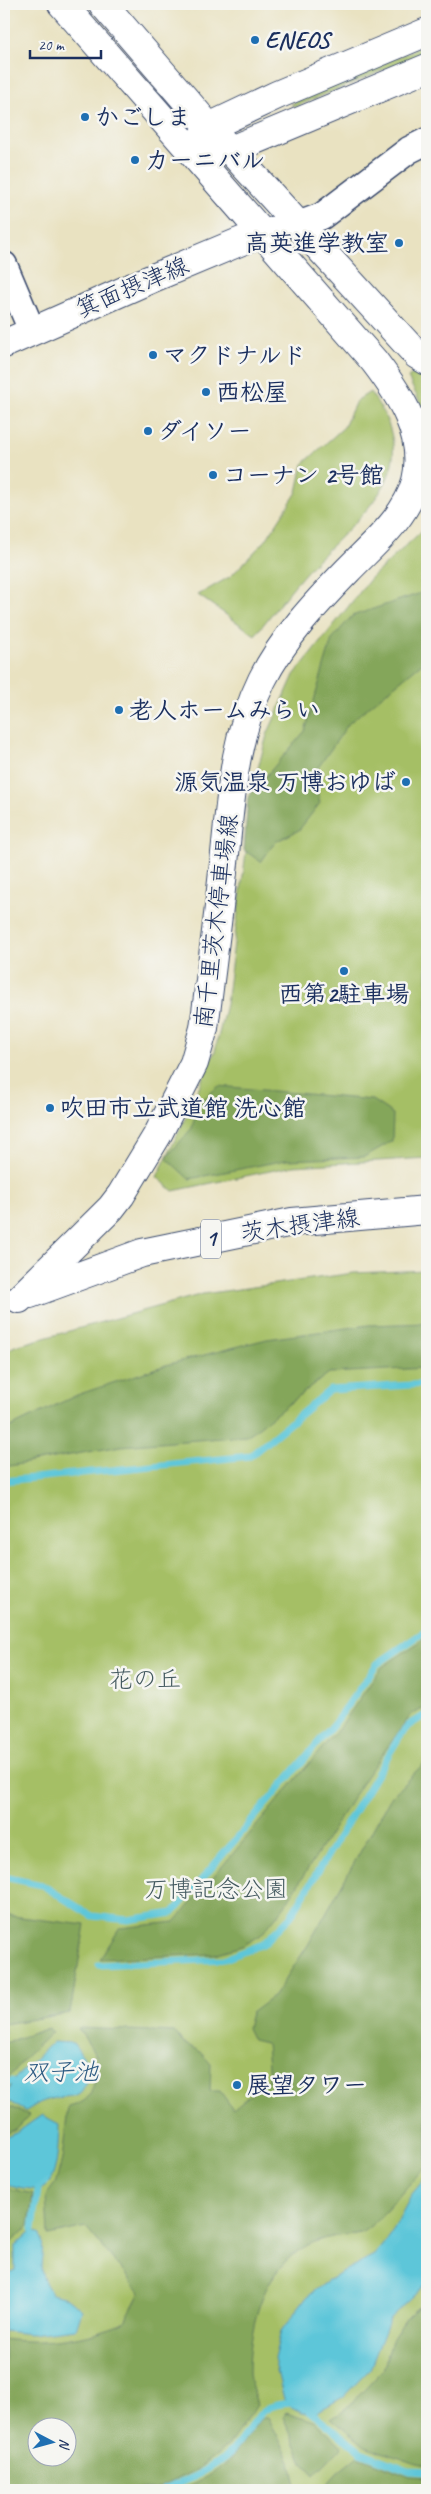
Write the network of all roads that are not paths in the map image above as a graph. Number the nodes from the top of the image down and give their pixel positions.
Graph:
1 (62, 4) edge
2 (103, 4) edge
3 (427, 32) edge
4 (427, 68) edge
5 (209, 127) junction
6 (427, 141) edge
7 (231, 150) junction
8 (192, 152) junction
9 (298, 225) junction
10 (262, 234) junction
11 (4, 265) edge
12 (32, 331) junction
13 (4, 344) edge
14 (427, 360) edge
15 (427, 1210) edge
16 (12, 1302) edge

1 - 8 main road
2 - 5 main road
3 - 5 main road
4 - 7 main road
5 - 7 main road
5 - 8 main road
6 - 9 street
7 - 8 main road
7 - 9 main road
8 - 10 main road
9 - 10 main road, 箕面摂津線
9 - 14 main road
10 - 12 main road, 箕面摂津線
10 - 16 main road, 南千里茨木停車場線
11 - 12 street
12 - 13 main road, 箕面摂津線
15 - 16 main road, 茨木摂津線 / 1

